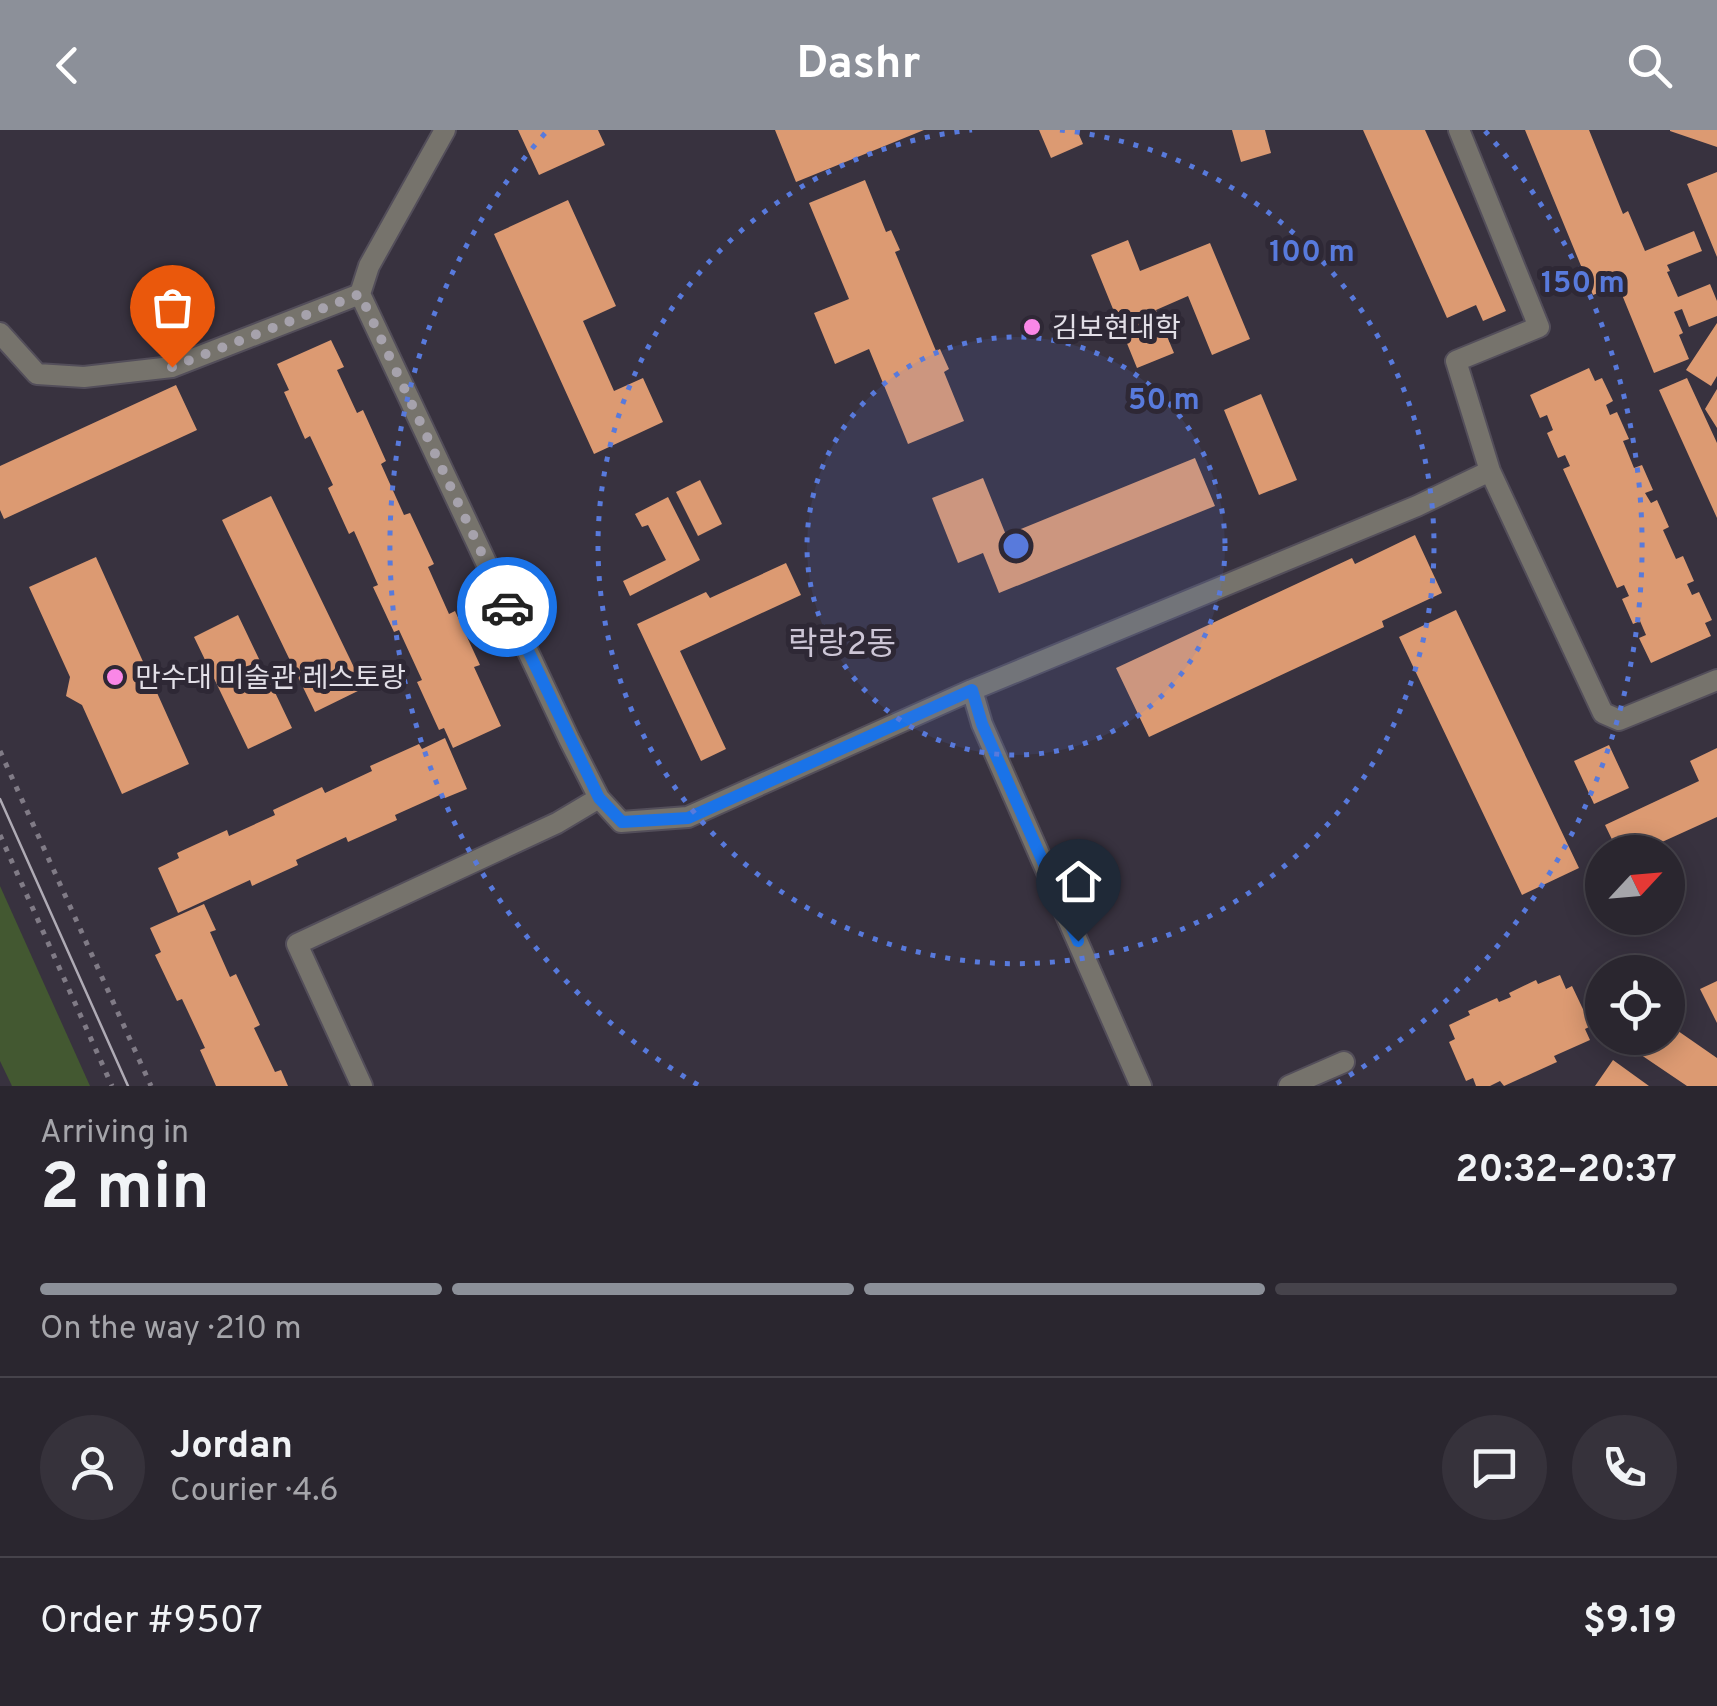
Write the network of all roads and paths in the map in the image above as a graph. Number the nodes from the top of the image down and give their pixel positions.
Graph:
1 (445, 130) edge
2 (1459, 130) edge
3 (360, 294) junction
4 (0, 333) edge
5 (1490, 471) junction
6 (1717, 680) edge
7 (972, 690) junction
8 (0, 752) edge
9 (599, 798) junction
10 (0, 835) edge
11 (1344, 1062) dead end
12 (112, 1086) edge
13 (151, 1086) edge
14 (362, 1086) edge
15 (1141, 1086) edge
16 (1289, 1086) edge

1 - 3 street
2 - 5 street
3 - 4 street
3 - 9 street
5 - 6 street
5 - 7 street
7 - 9 street
7 - 15 street
8 - 13 path
9 - 14 street
10 - 12 path
11 - 16 street

